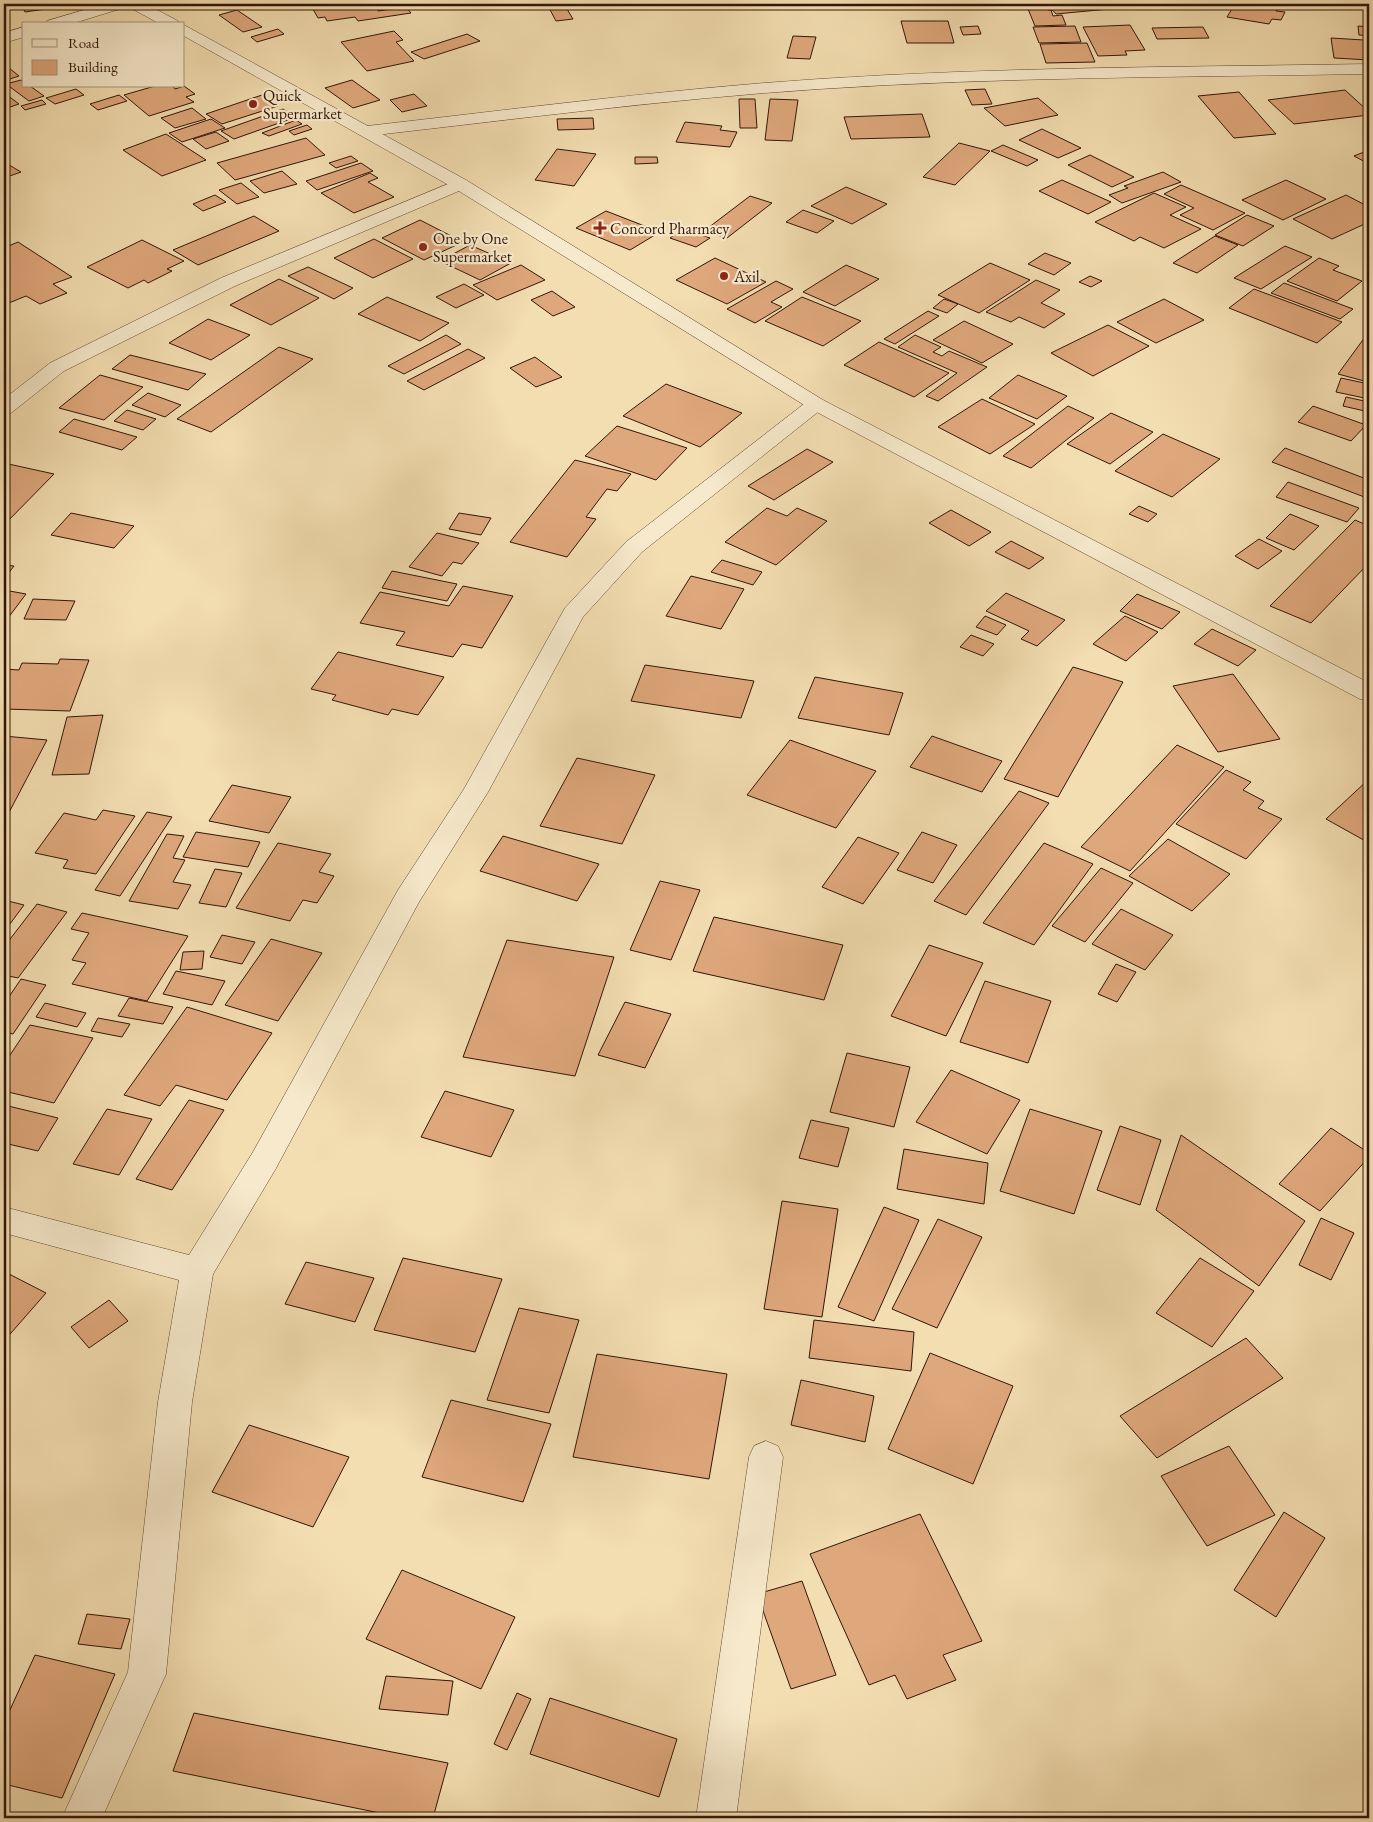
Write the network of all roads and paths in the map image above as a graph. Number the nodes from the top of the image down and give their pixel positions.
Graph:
1 (120, 4) edge
2 (135, 4) edge
3 (60, 22) edge
4 (168, 22) edge
5 (185, 31) edge
6 (22, 33) edge
7 (4, 38) edge
8 (1369, 69) edge
9 (367, 131) junction
10 (460, 184) junction
11 (816, 404) junction
12 (4, 409) edge
13 (1369, 694) edge
14 (4, 1220) edge
15 (196, 1271) junction
16 (766, 1457) dead end
17 (82, 1818) edge
18 (716, 1818) edge

1 - 3 street
2 - 4 street
5 - 9 street
6 - 7 street
8 - 9 street
9 - 10 street
10 - 11 street
10 - 12 street
11 - 13 street
11 - 15 street
14 - 15 street
15 - 17 street
16 - 18 street

